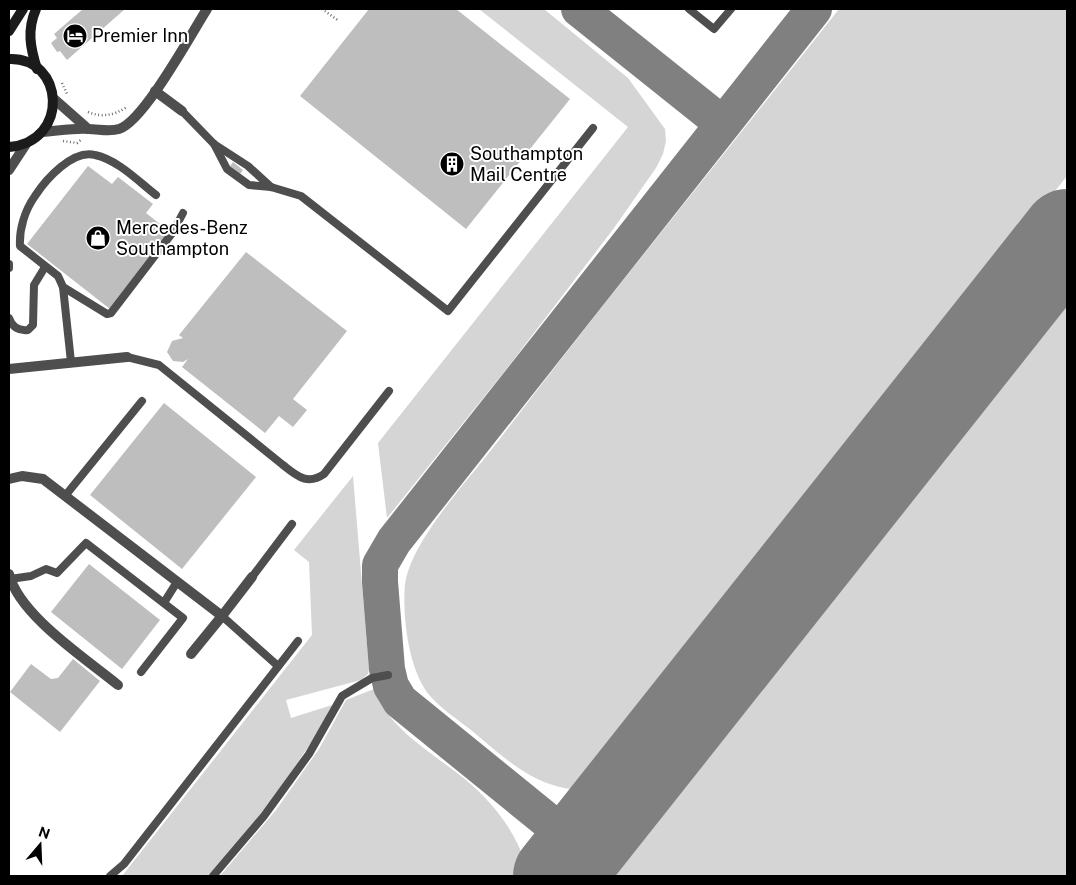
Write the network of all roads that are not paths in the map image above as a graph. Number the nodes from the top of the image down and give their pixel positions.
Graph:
1 (22, 9) edge
2 (36, 9) edge
3 (207, 9) edge
4 (689, 9) edge
5 (731, 9) edge
6 (9, 31) edge
7 (9, 59) edge
8 (37, 68) junction
9 (155, 91) junction
10 (53, 98) junction
11 (182, 110) joint
12 (87, 128) junction
13 (593, 128) dead end
14 (42, 132) junction
15 (26, 144) junction
16 (214, 144) junction
17 (9, 147) edge
18 (9, 170) edge
19 (271, 187) junction
20 (156, 195) dead end
21 (183, 213) dead end
22 (45, 267) junction
23 (63, 287) junction
24 (9, 318) edge
25 (126, 357) joint
26 (71, 362) junction
27 (9, 370) edge
28 (389, 391) dead end
29 (142, 401) dead end
30 (9, 479) edge
31 (65, 496) junction
32 (292, 524) dead end
33 (9, 577) edge
34 (252, 577) joint
35 (177, 582) junction
36 (164, 602) junction
37 (222, 616) junction
38 (298, 641) dead end
39 (191, 654) dead end
40 (278, 666) junction
41 (141, 672) dead end
42 (388, 675) dead end
43 (118, 685) dead end
44 (110, 876) edge
45 (213, 876) edge

1 - 6 street
2 - 8 street
3 - 9 street
4 - 5 lane
7 - 8 street
8 - 10 street
9 - 11 street
9 - 12 street
10 - 12 street
10 - 14 street
11 - 16 lane
12 - 14 street
13 - 19 lane
14 - 15 street
15 - 17 street
15 - 18 street
16 - 19 lane
16 - 19 lane
20 - 22 lane
21 - 23 lane
22 - 23 lane
22 - 24 lane
23 - 26 lane
25 - 26 street
25 - 28 lane
26 - 27 street
29 - 31 lane
30 - 31 street
31 - 35 street
32 - 34 lane
33 - 36 lane
33 - 43 street
34 - 37 street
35 - 36 lane
35 - 37 street
36 - 41 lane
37 - 39 street
37 - 40 lane
38 - 40 lane
40 - 44 lane
42 - 45 lane

